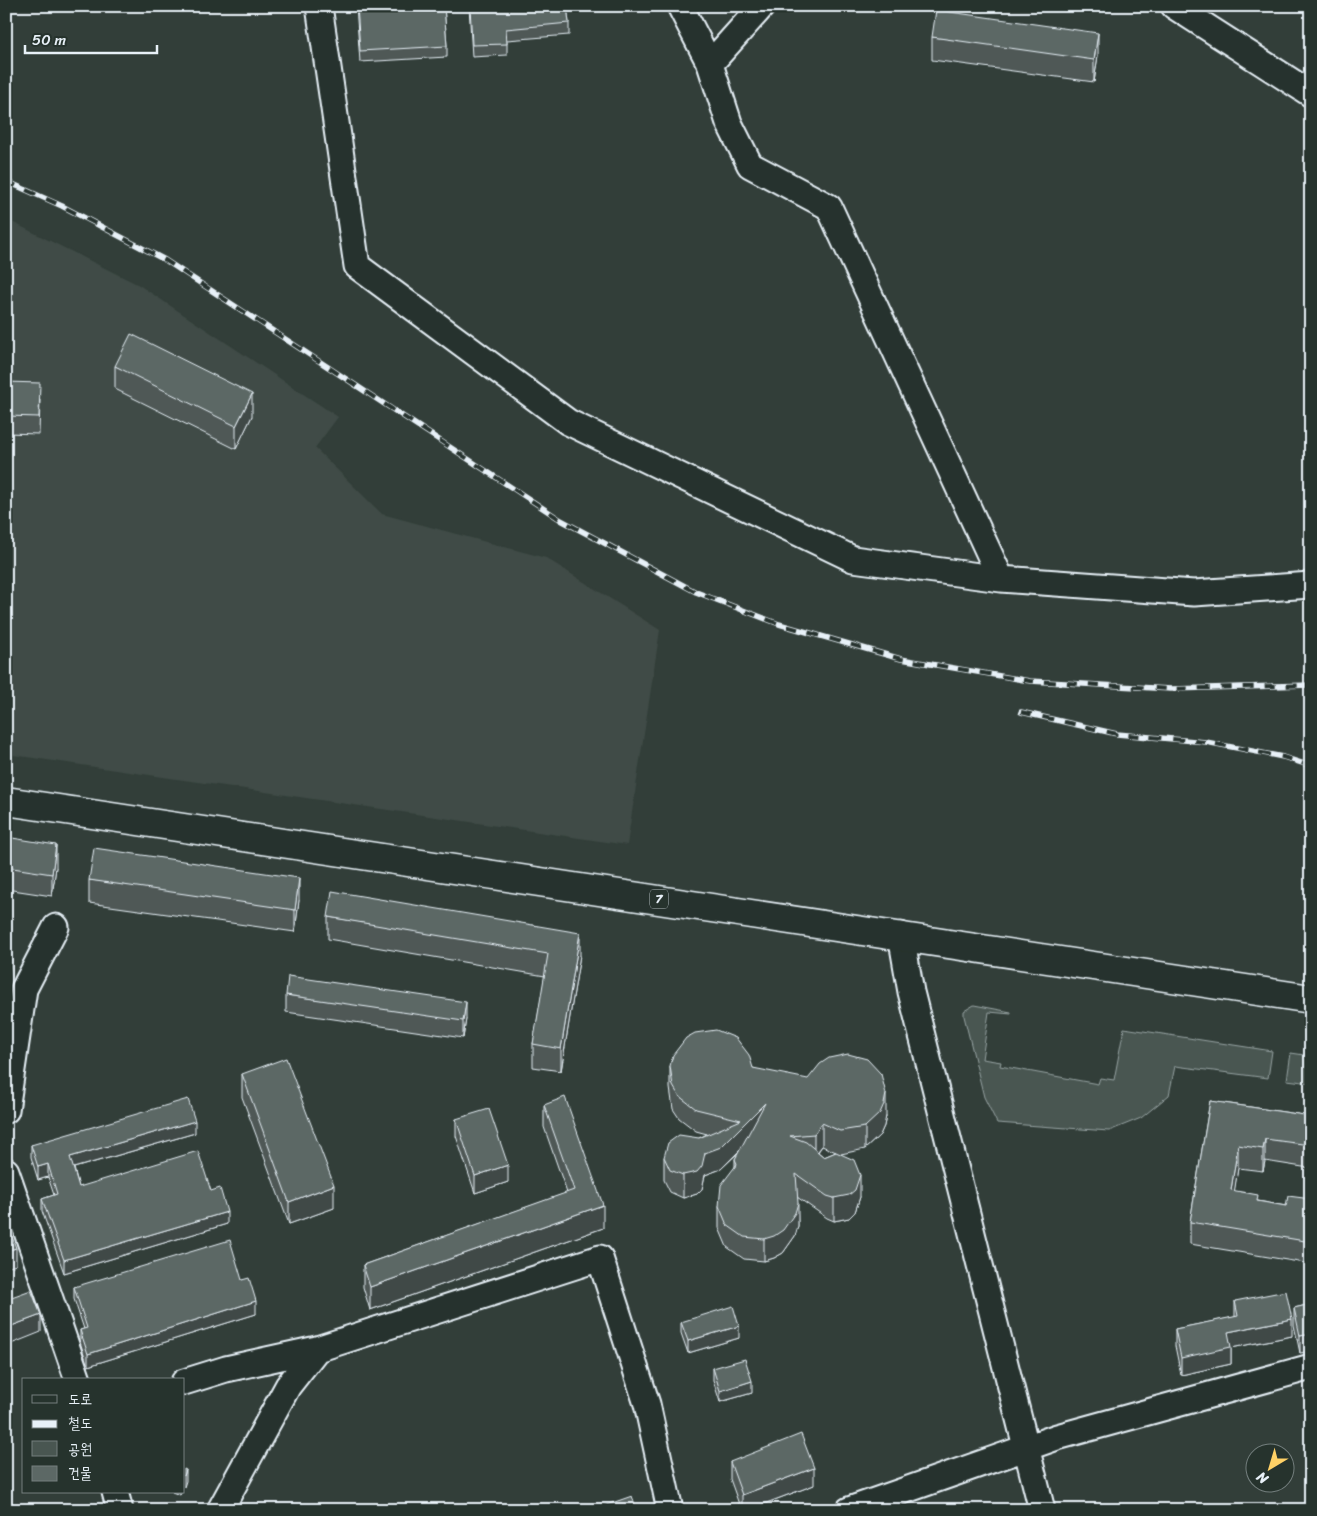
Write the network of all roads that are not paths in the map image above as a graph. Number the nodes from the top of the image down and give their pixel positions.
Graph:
1 (319, 6) edge
2 (680, 6) edge
3 (762, 6) edge
4 (1174, 6) edge
5 (710, 64) junction
6 (1311, 94) edge
7 (1001, 579) junction
8 (1311, 585) edge
9 (6, 801) edge
10 (56, 927) dead end
11 (901, 935) junction
12 (1311, 999) edge
13 (6, 1110) edge
14 (6, 1171) edge
15 (317, 1349) junction
16 (1311, 1367) edge
17 (77, 1378) edge
18 (185, 1382) edge
19 (1027, 1447) junction
20 (116, 1494) edge
21 (120, 1510) edge
22 (220, 1510) edge
23 (670, 1510) edge
24 (849, 1510) edge
25 (1042, 1510) edge

1 - 7 street
2 - 5 street
3 - 5 street
4 - 6 street
5 - 7 street
7 - 8 street
9 - 11 highway, 7
10 - 13 street
11 - 12 highway, 7
11 - 19 street
14 - 17 street
15 - 18 street
15 - 22 street
15 - 23 street
16 - 19 street
19 - 24 street
19 - 25 street
20 - 21 street

